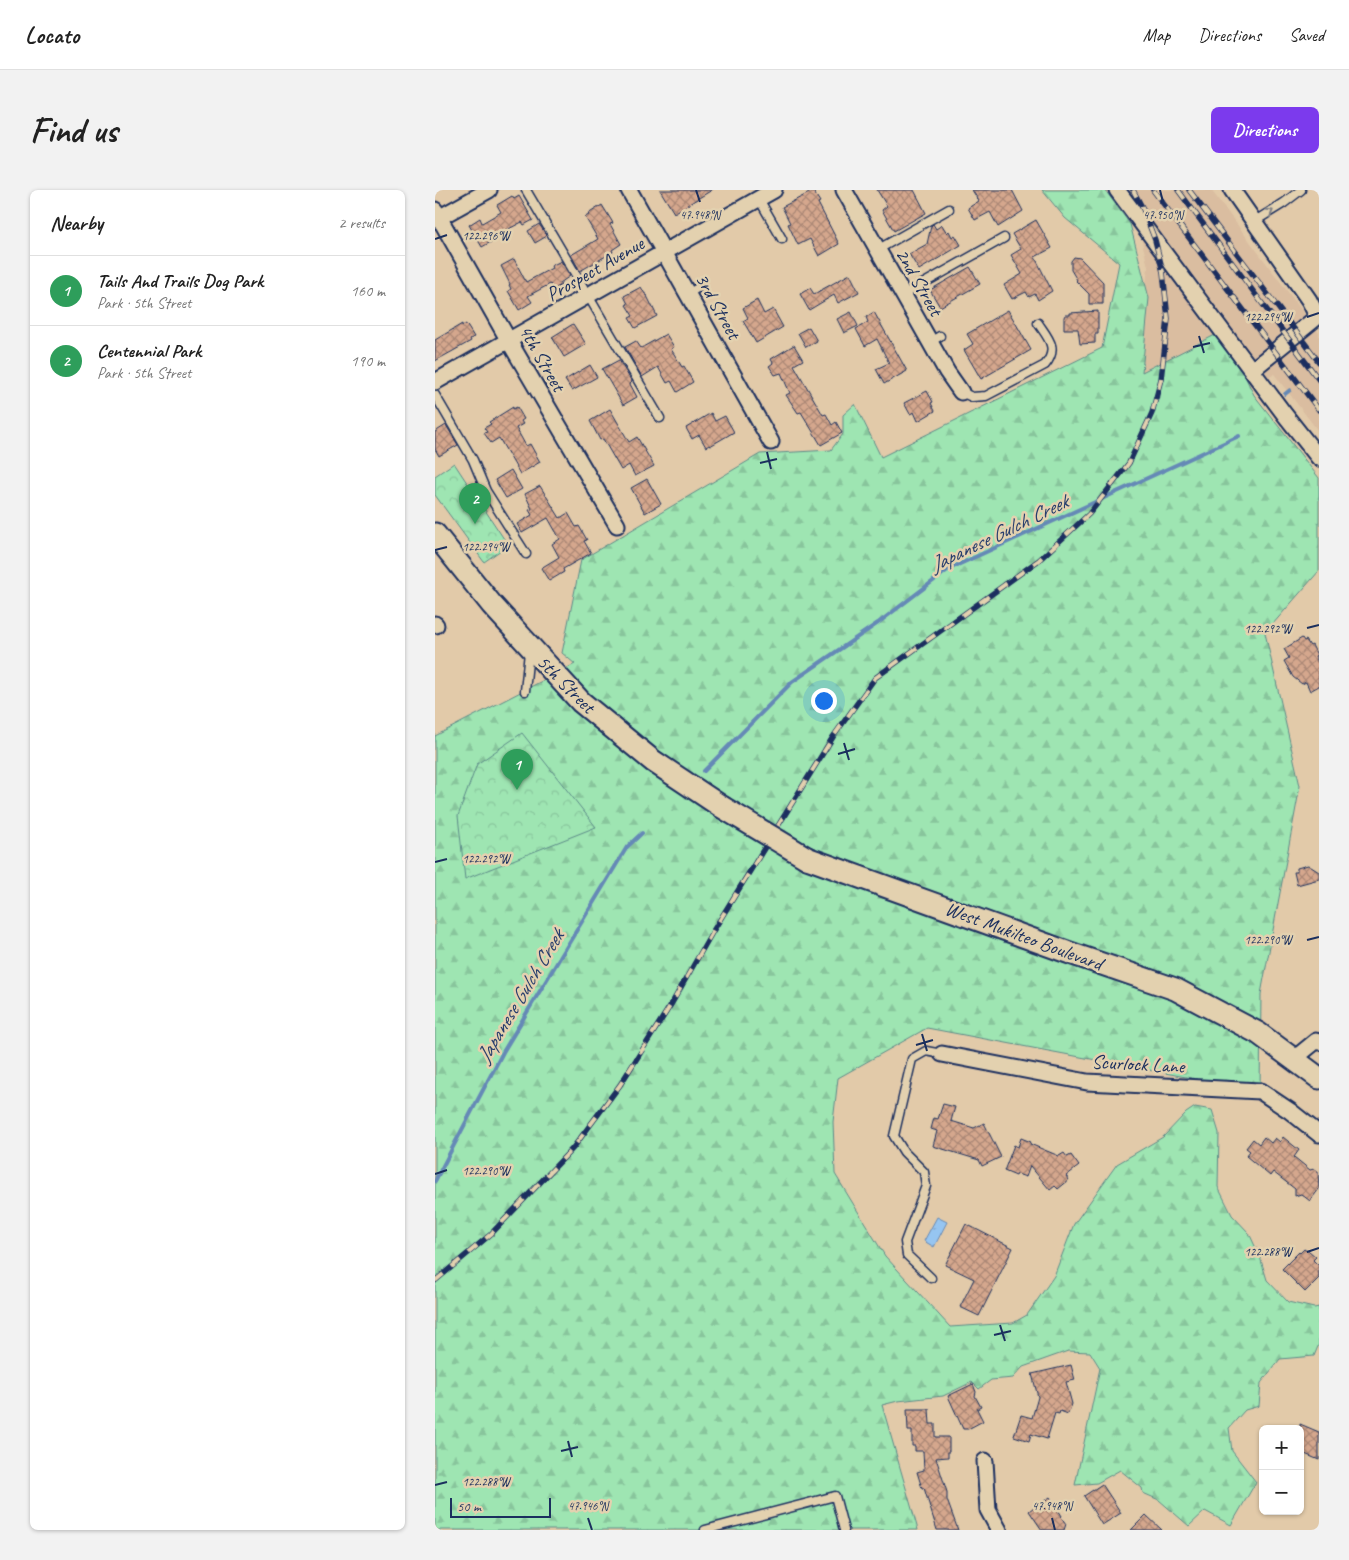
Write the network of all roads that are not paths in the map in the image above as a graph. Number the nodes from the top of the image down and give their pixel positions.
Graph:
1 (489, 190) edge
2 (526, 190) edge
3 (629, 190) edge
4 (774, 190) edge
5 (843, 190) edge
6 (1117, 190) edge
7 (1232, 190) edge
8 (1301, 190) edge
9 (759, 199) junction
10 (949, 209) dead end
11 (436, 216) edge
12 (1255, 222) junction
13 (1005, 238) dead end
14 (782, 239) dead end
15 (877, 250) junction
16 (664, 252) junction
17 (702, 285) dead end
18 (688, 294) junction
19 (903, 295) junction
20 (587, 296) junction
21 (1317, 320) edge
22 (1038, 323) dead end
23 (509, 341) junction
24 (1252, 370) junction
25 (435, 382) edge
26 (961, 392) joint
27 (435, 395) edge
28 (660, 418) dead end
29 (771, 442) dead end
30 (1319, 458) edge
31 (617, 525) dead end
32 (435, 534) edge
33 (526, 554) dead end
34 (530, 647) junction
35 (525, 691) dead end
36 (722, 807) joint
37 (1319, 1042) edge
38 (942, 1054) joint
39 (1294, 1059) junction
40 (1319, 1078) edge
41 (1319, 1134) edge
42 (931, 1278) dead end
43 (985, 1461) dead end
44 (705, 1530) edge
45 (844, 1530) edge
46 (999, 1530) edge

1 - 11 street
2 - 20 lane
3 - 16 street, 3rd Street
4 - 9 street, Prospect Avenue
5 - 15 street, 2nd Street
6 - 24 street
7 - 12 street
12 -> 8 lane
9 - 14 lane
9 - 16 street, Prospect Avenue
10 - 15 lane
11 - 23 street, 4th Street
12 - 21 street
13 - 19 lane
15 - 19 street, 2nd Street
16 - 18 street, 3rd Street
16 - 20 street, Prospect Avenue
17 - 18 lane
18 - 29 street, 3rd Street
19 - 26 street, 2nd Street
20 - 23 street, Prospect Avenue
20 - 28 lane
21 - 24 street
22 - 26 lane
23 - 25 street, Prospect Avenue
23 - 31 street, 4th Street
24 - 30 street
27 - 33 lane
32 - 34 main road, 5th Street
34 - 35 lane
34 - 36 main road, 5th Street
36 - 39 main road, West Mukilteo Boulevard, bridge
37 - 39 street
38 - 41 street, Scurlock Lane
38 - 42 lane
39 - 40 main road, West Mukilteo Boulevard
43 - 46 street
44 - 45 lane

